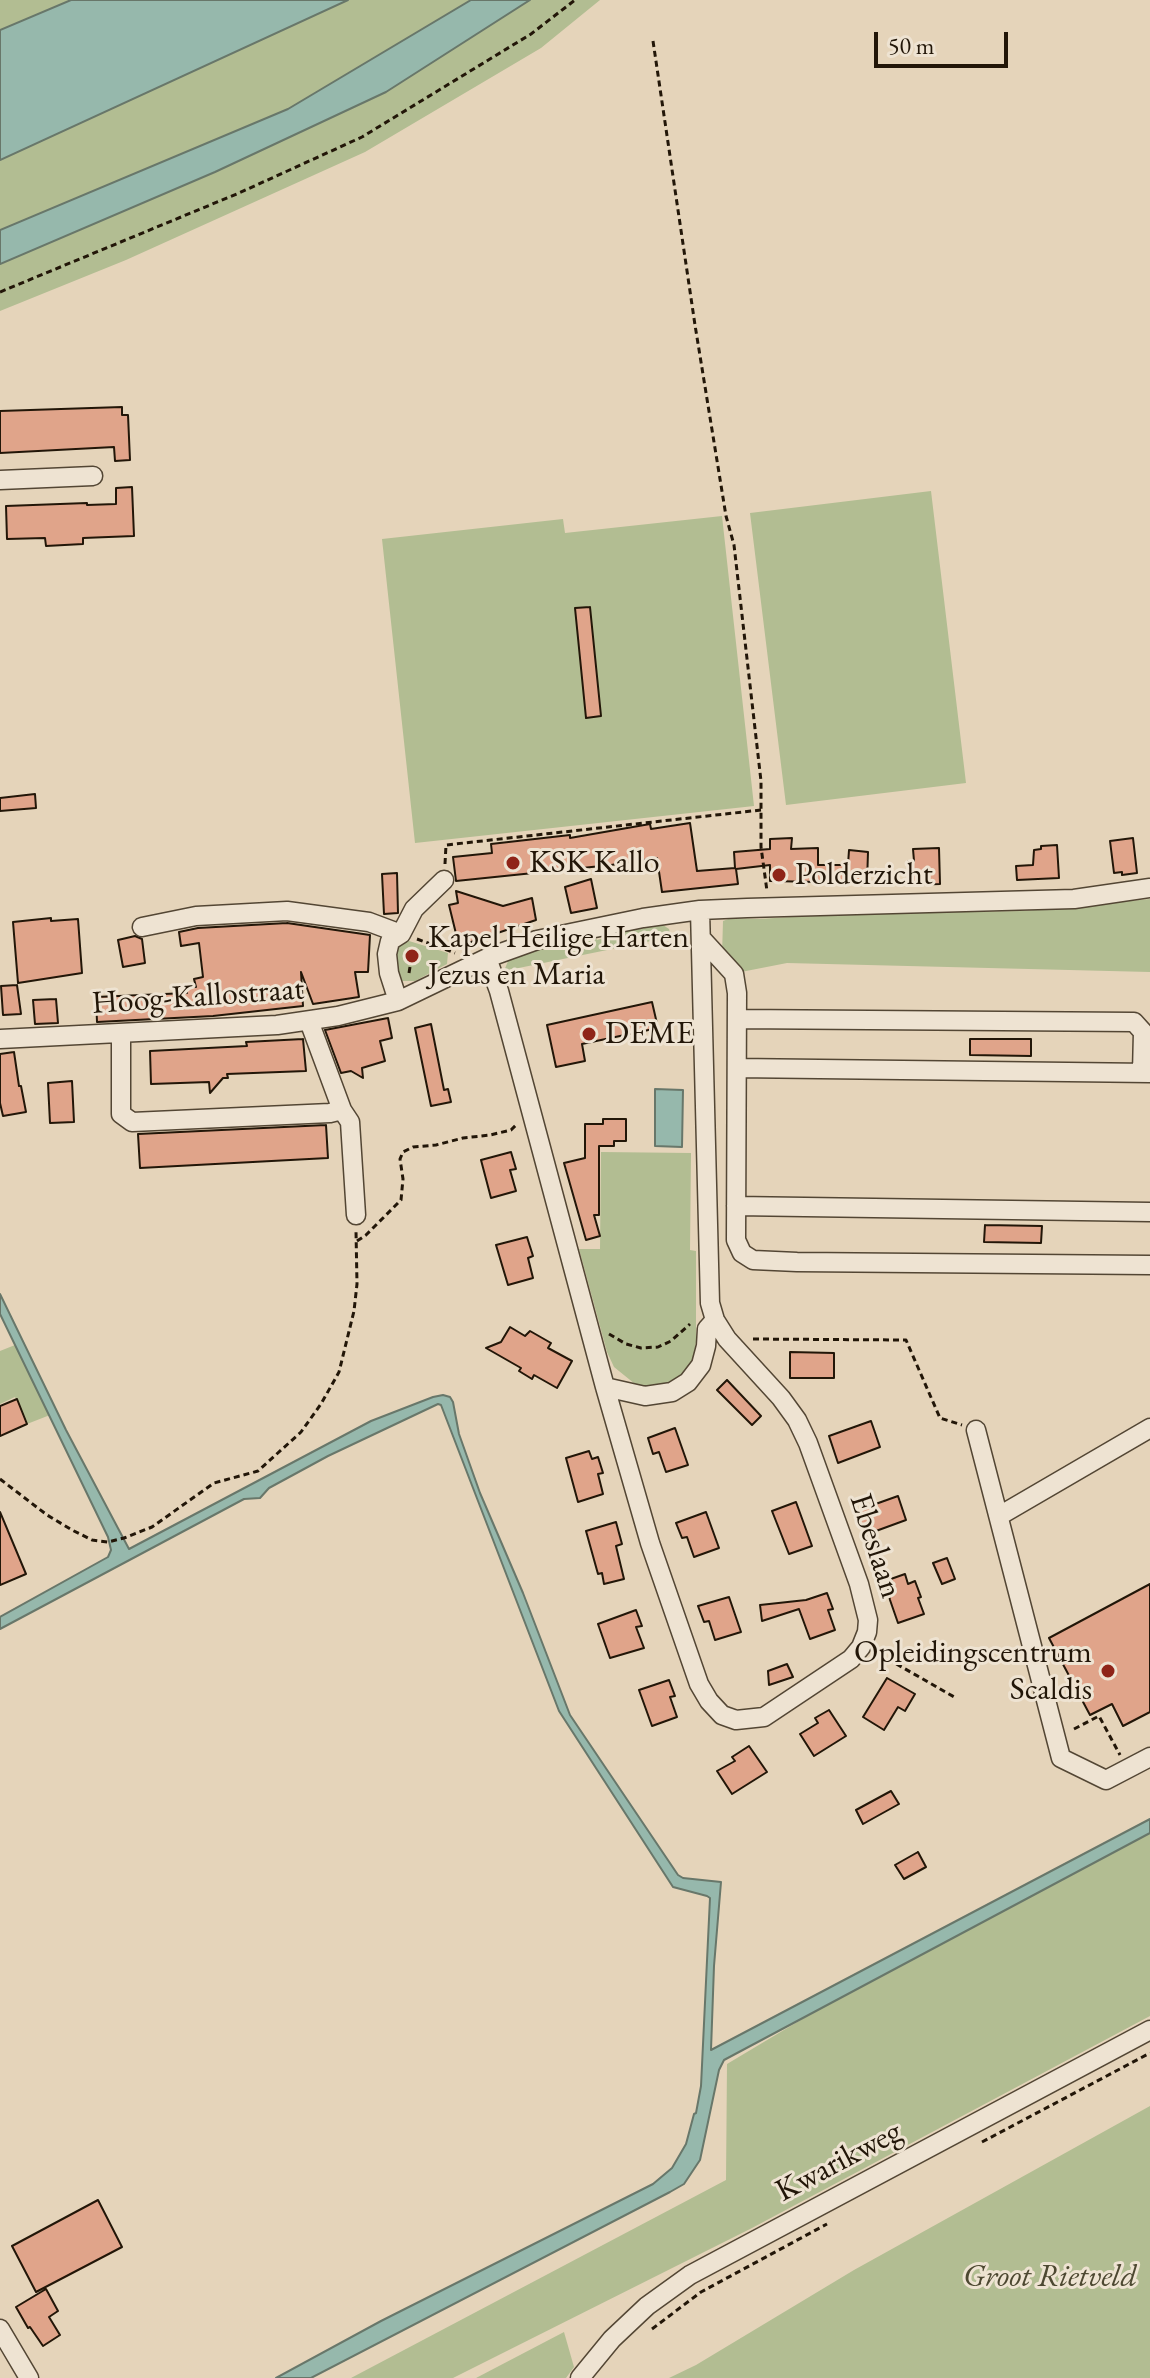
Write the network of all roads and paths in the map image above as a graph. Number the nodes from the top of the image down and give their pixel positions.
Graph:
1 (575, 0) edge
2 (653, 41) dead end
3 (0, 292) edge
4 (93, 476) dead end
5 (0, 480) edge
6 (761, 810) junction
7 (444, 880) joint
8 (1150, 888) edge
9 (768, 907) junction
10 (700, 910) junction
11 (142, 927) dead end
12 (401, 934) junction
13 (701, 938) junction
14 (479, 961) junction
15 (398, 1001) junction
16 (737, 1019) junction
17 (309, 1021) junction
18 (121, 1034) junction
19 (0, 1039) edge
20 (737, 1068) junction
21 (1146, 1073) edge
22 (342, 1110) junction
23 (532, 1114) junction
24 (736, 1206) junction
25 (1150, 1212) edge
26 (356, 1215) joint
27 (356, 1242) junction
28 (1150, 1265) edge
29 (712, 1312) junction
30 (586, 1318) junction
31 (727, 1339) junction
32 (605, 1387) junction
33 (1150, 1428) edge
34 (976, 1430) joint
35 (0, 1479) edge
36 (999, 1516) junction
37 (862, 1644) junction
38 (956, 1698) dead end
39 (1056, 1738) junction
40 (1150, 1757) edge
41 (1127, 1769) junction
42 (1150, 2030) edge
43 (1150, 2053) edge
44 (972, 2147) dead end
45 (837, 2219) dead end
46 (0, 2329) edge
47 (649, 2331) dead end
48 (29, 2378) edge
49 (580, 2378) edge

1 - 3 path
2 - 6 path
4 - 5 street
6 - 7 path
6 - 9 path
7 - 12 street
8 - 9 street, Hoog-Kallostraat
9 - 10 street, Hoog-Kallostraat
10 - 13 street
10 - 14 street, Hoog-Kallostraat
11 - 12 street
12 - 14 path
12 - 15 street
13 - 16 street
13 - 29 street
14 - 15 street, Hoog-Kallostraat
14 - 23 street, Ebeslaan
15 - 17 street, Hoog-Kallostraat
16 - 20 street
16 - 21 street
17 - 18 street, Hoog-Kallostraat
17 - 22 street
18 - 19 street, Hoog-Kallostraat
18 - 22 street
20 - 21 street
20 - 24 street
22 - 26 street
23 - 27 path
23 - 30 street, Ebeslaan
24 - 25 street
24 - 28 street
26 - 27 path
27 - 35 path
29 - 30 path
29 - 31 street, Ebeslaan
29 - 32 street
30 - 32 street, Ebeslaan
31 - 34 path
31 - 37 street, Ebeslaan
32 - 37 street, Ebeslaan
33 - 36 street
34 - 36 street
36 - 39 street
37 - 38 path
39 - 41 street
39 - 41 path
40 - 41 street
42 - 49 street, Kwarikweg
43 - 44 path
45 - 47 path
46 - 48 street

